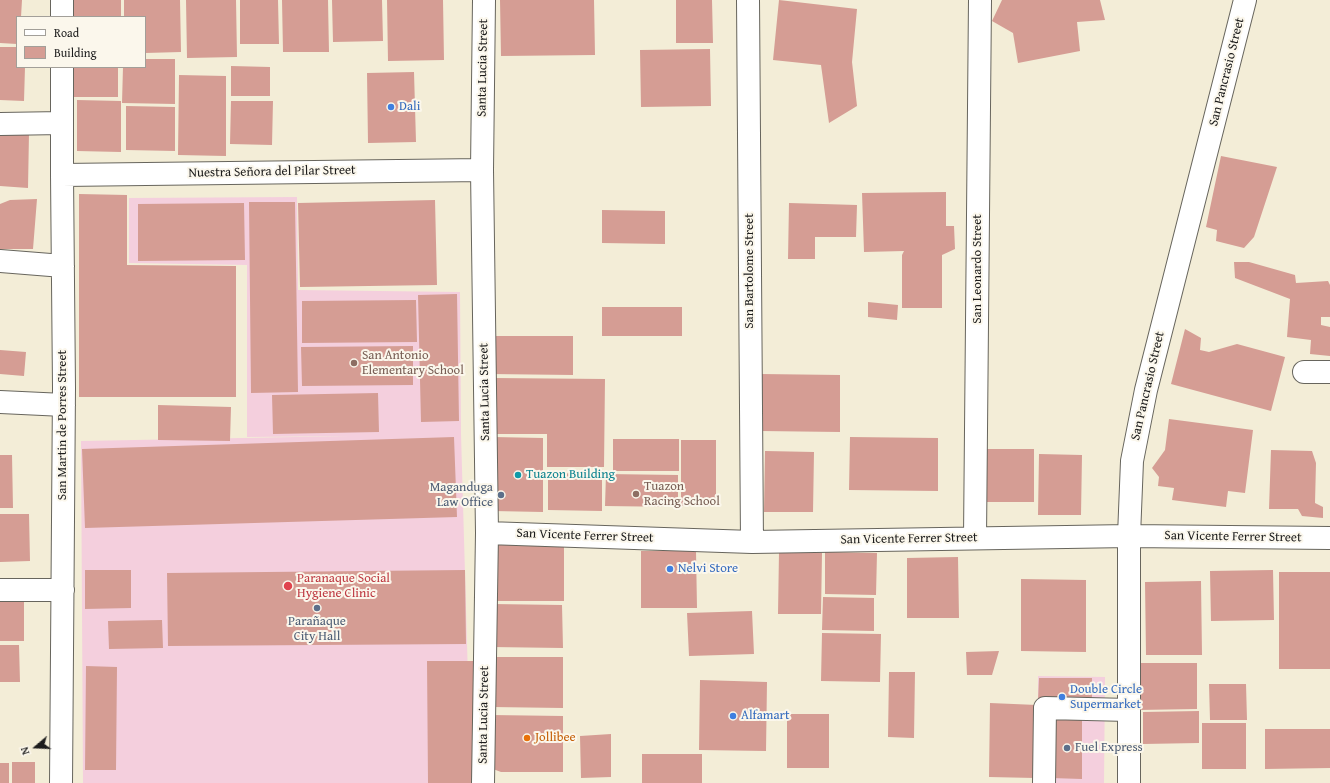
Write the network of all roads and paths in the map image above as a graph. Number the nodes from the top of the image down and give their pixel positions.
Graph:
1 (62, 0) edge
2 (484, 0) edge
3 (748, 0) edge
4 (980, 0) edge
5 (1245, 0) edge
6 (62, 16) edge
7 (62, 68) edge
8 (62, 123) junction
9 (0, 124) edge
10 (482, 170) junction
11 (62, 175) junction
12 (0, 261) edge
13 (62, 266) junction
14 (1304, 372) dead end
15 (1330, 372) edge
16 (69, 394) junction
17 (0, 402) edge
18 (488, 533) junction
19 (1129, 536) junction
20 (975, 538) junction
21 (1330, 538) edge
22 (752, 542) junction
23 (0, 590) edge
24 (63, 590) junction
25 (1129, 710) junction
26 (61, 783) edge
27 (483, 783) edge
28 (1044, 783) edge
29 (1129, 783) edge

1 - 6 street
2 - 10 street, Santa Lucia Street
3 - 22 street, San Bartolome Street
4 - 20 street, San Leonardo Street
5 - 19 street, San Pancrasio Street
7 - 8 street, San Martin de Porres Street
8 - 9 street
8 - 11 street, San Martin de Porres Street
10 - 11 street, Nuestra Señora del Pilar Street
10 - 18 street, Santa Lucia Street
11 - 13 street, San Martin de Porres Street
12 - 13 street
13 - 16 street, San Martin de Porres Street
14 - 15 street
16 - 17 street
16 - 24 street, San Martin de Porres Street
18 - 22 street, San Vicente Ferrer Street
18 - 27 street, Santa Lucia Street
19 - 20 street, San Vicente Ferrer Street
19 - 21 street, San Vicente Ferrer Street
19 - 25 street, San Pancrasio Street
20 - 22 street, San Vicente Ferrer Street
23 - 24 street
24 - 26 street, San Martin de Porres Street
25 - 28 street
25 - 29 street, San Pancrasio Street

